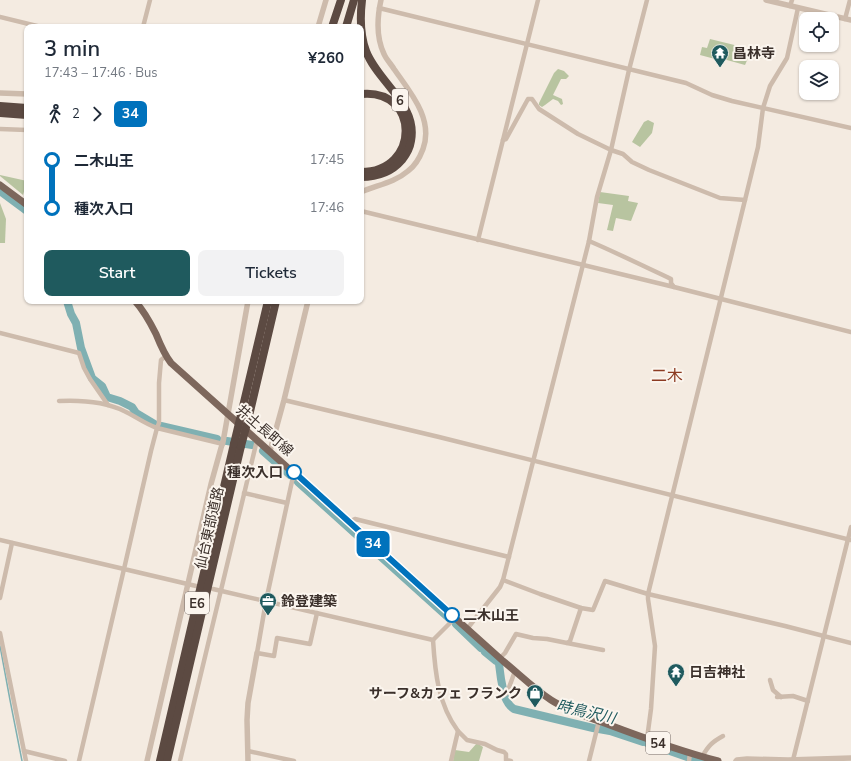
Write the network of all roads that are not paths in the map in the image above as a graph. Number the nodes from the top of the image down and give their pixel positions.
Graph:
1 (150, 0) edge
2 (326, 0) edge
3 (341, 0) edge
4 (346, 0) edge
5 (354, 0) edge
6 (362, 0) edge
7 (381, 0) edge
8 (538, 0) edge
9 (647, 0) edge
10 (766, 0) edge
11 (850, 0) edge
12 (791, 3) edge
13 (379, 8) junction
14 (798, 8) junction
15 (0, 17) edge
16 (848, 19) edge
17 (29, 24) edge
18 (144, 24) edge
19 (319, 24) edge
20 (333, 24) edge
21 (339, 24) edge
22 (347, 24) edge
23 (361, 24) edge
24 (364, 42) edge
25 (527, 44) junction
26 (629, 70) junction
27 (0, 93) edge
28 (24, 94) edge
29 (364, 94) edge
30 (0, 106) edge
31 (24, 108) edge
32 (763, 108) junction
33 (0, 113) edge
34 (24, 115) edge
35 (851, 128) edge
36 (0, 129) edge
37 (24, 130) edge
38 (503, 140) junction
39 (611, 150) junction
40 (364, 172) edge
41 (364, 178) edge
42 (0, 185) edge
43 (364, 191) edge
44 (745, 200) junction
45 (24, 203) edge
46 (364, 212) edge
47 (478, 240) junction
48 (589, 241) junction
49 (582, 266) junction
50 (674, 287) junction
51 (721, 299) junction
52 (139, 304) edge
53 (247, 304) edge
54 (262, 304) edge
55 (267, 304) edge
56 (275, 304) edge
57 (307, 304) edge
58 (851, 332) edge
59 (0, 334) edge
60 (166, 356) junction
61 (248, 386) junction
62 (284, 400) junction
63 (59, 401) dead end
64 (108, 405) junction
65 (228, 414) junction
66 (244, 418) junction
67 (157, 428) junction
68 (257, 440) junction
69 (223, 444) junction
70 (238, 445) junction
71 (270, 451) junction
72 (533, 461) junction
73 (294, 472) junction
74 (244, 493) junction
75 (672, 496) junction
76 (287, 503) junction
77 (349, 522) junction
78 (851, 527) edge
79 (850, 539) edge
80 (0, 540) edge
81 (12, 543) junction
82 (509, 557) junction
83 (124, 569) junction
84 (503, 580) junction
85 (2, 581) edge
86 (188, 584) junction
87 (196, 586) dead end
88 (212, 590) dead end
89 (220, 591) junction
90 (648, 594) junction
91 (0, 598) edge
92 (266, 601) junction
93 (581, 608) junction
94 (317, 613) junction
95 (455, 618) junction
96 (467, 629) junction
97 (0, 633) edge
98 (824, 636) junction
99 (433, 640) junction
100 (566, 642) junction
101 (1, 643) edge
102 (851, 643) edge
103 (603, 650) dead end
104 (257, 653) junction
105 (500, 658) junction
106 (515, 671) junction
107 (770, 680) dead end
108 (502, 696) dead end
109 (808, 701) junction
110 (597, 726) junction
111 (458, 731) junction
112 (723, 736) dead end
113 (647, 739) junction
114 (248, 751) junction
115 (24, 752) junction
116 (690, 753) junction
117 (702, 757) junction
118 (851, 758) edge
119 (793, 760) junction
120 (26, 761) edge
121 (65, 761) edge
122 (79, 761) edge
123 (147, 761) edge
124 (160, 761) edge
125 (167, 761) edge
126 (180, 761) edge
127 (248, 761) edge
128 (294, 761) edge
129 (451, 761) edge
130 (511, 761) edge
131 (589, 761) edge
132 (688, 761) edge
133 (718, 761) edge
134 (736, 761) edge

1 - 18 street
2 - 19 street
3 - 20 highway
4 - 21 highway
5 - 22 highway
6 - 23 highway, 6
7 - 13 street
8 - 25 street
9 - 26 street
10 - 12 street
11 - 16 street
12 - 14 street
13 - 25 street
13 - 43 street
14 - 16 street
14 - 32 street
15 - 17 street
24 - 41 highway, 6
25 - 26 street
25 - 38 street
26 - 32 street
26 - 39 street
27 - 28 street
29 - 40 highway, 6
30 - 31 highway
32 - 35 street
32 - 44 street
33 - 34 highway
36 - 37 street
38 - 39 street
38 - 47 street
39 - 44 street
39 - 48 street
42 - 45 main road
44 - 51 street
46 - 47 street
47 - 49 street
48 - 49 street
48 - 50 street
49 - 50 street
49 - 72 street
50 - 51 street
51 - 58 street
51 - 75 street
52 - 60 main road, 井土長町線 / 54
53 - 65 street
54 - 61 highway
55 - 61 highway, 仙台東部道路 / E6
56 - 66 highway, 仙台東部道路 / E6
57 - 62 street
59 - 64 street
60 - 65 main road, 井土長町線 / 54
60 - 67 street
61 - 66 highway, 仙台東部道路 / E6
62 - 71 street
62 - 72 street
63 - 64 street
64 - 67 street
65 - 68 main road, 井土長町線 / 54
65 - 69 street
66 - 70 highway, 仙台東部道路 / E6, bridge
67 - 69 street
67 - 83 street
68 - 71 main road, 井土長町線 / 54
68 - 74 street
69 - 86 street
70 - 124 highway, 仙台東部道路 / E6
70 - 125 highway, 仙台東部道路 / E6
71 - 73 main road, 井土長町線 / 54
72 - 75 street
72 - 82 street
73 - 76 street
73 - 77 main road, 井土長町線 / 54
74 - 76 street
74 - 89 street
75 - 79 street
75 - 90 street
76 - 92 street
77 - 82 street
77 - 95 main road, 井土長町線 / 54
78 - 79 street
79 - 98 street
80 - 81 street
81 - 83 street
81 - 85 street
82 - 84 street
83 - 86 street
83 - 122 street
84 - 93 street
84 - 96 street
85 - 91 street
86 - 87 street
86 - 123 street
88 - 89 street
89 - 92 street
89 - 126 street
90 - 93 street
90 - 98 street
90 - 113 street
92 - 94 street
92 - 104 street
93 - 100 street
94 - 99 street
94 - 104 street
95 - 96 main road, 井土長町線 / 54
95 - 99 street
96 - 105 main road, 井土長町線 / 54
97 - 101 street
98 - 102 street
98 - 109 street
99 - 111 street
100 - 103 street
100 - 105 street
101 - 115 street
104 - 114 street
105 - 106 main road, 井土長町線 / 54
106 - 108 street
106 - 110 main road, 井土長町線 / 54
107 - 109 street
109 - 119 street
110 - 113 main road, 井土長町線 / 54
110 - 131 street
111 - 129 street
111 - 130 street
112 - 117 street
113 - 116 main road, 井土長町線 / 54
114 - 127 street
114 - 128 street
115 - 120 street
115 - 121 street
116 - 117 main road, 井土長町線 / 54
116 - 132 street
117 - 133 main road, 井土長町線 / 54
118 - 119 street
119 - 134 street

